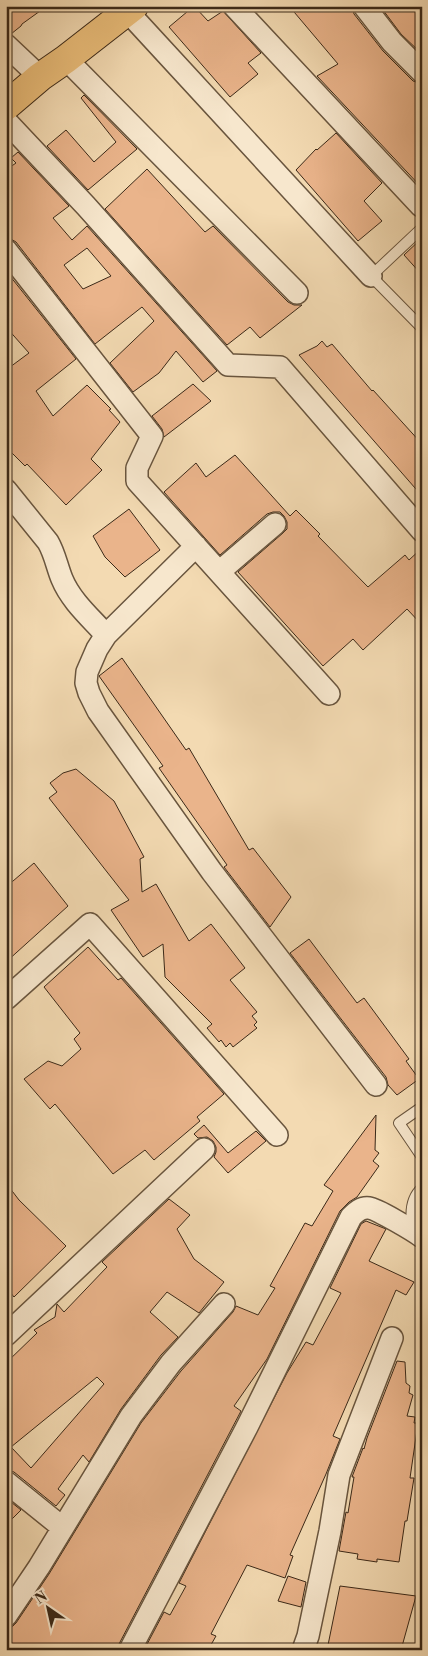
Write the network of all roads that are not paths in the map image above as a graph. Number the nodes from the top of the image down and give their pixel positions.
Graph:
1 (234, 6) edge
2 (364, 6) edge
3 (131, 9) edge
4 (6, 45) edge
5 (66, 59) junction
6 (422, 72) edge
7 (40, 77) junction
8 (6, 106) edge
9 (6, 121) edge
10 (422, 206) edge
11 (422, 228) edge
12 (6, 250) edge
13 (371, 276) junction
14 (297, 293) dead end
15 (422, 328) edge
16 (6, 490) edge
17 (275, 524) dead end
18 (422, 531) edge
19 (196, 546) junction
20 (219, 572) junction
21 (106, 635) junction
22 (329, 694) dead end
23 (6, 999) edge
24 (376, 1085) dead end
25 (422, 1107) edge
26 (277, 1135) dead end
27 (204, 1149) dead end
28 (422, 1157) edge
29 (422, 1188) edge
30 (418, 1234) edge
31 (224, 1304) dead end
32 (6, 1335) edge
33 (392, 1338) dead end
34 (6, 1482) edge
35 (63, 1528) junction
36 (6, 1616) edge
37 (130, 1650) edge
38 (303, 1650) edge

1 - 10 street
2 - 6 street
3 - 5 main road
3 - 13 street
4 - 7 street
5 - 7 main road
5 - 14 street
7 - 8 main road
9 - 18 street
11 - 13 lane
12 - 19 street
13 - 15 lane
16 - 21 street
17 - 20 street
19 - 20 street
19 - 21 street
20 - 22 street
21 - 24 street
23 - 26 street
25 - 28 lane
27 - 32 street
29 - 30 lane
30 - 37 street
31 - 35 street
33 - 38 street
34 - 35 street
35 - 36 street

